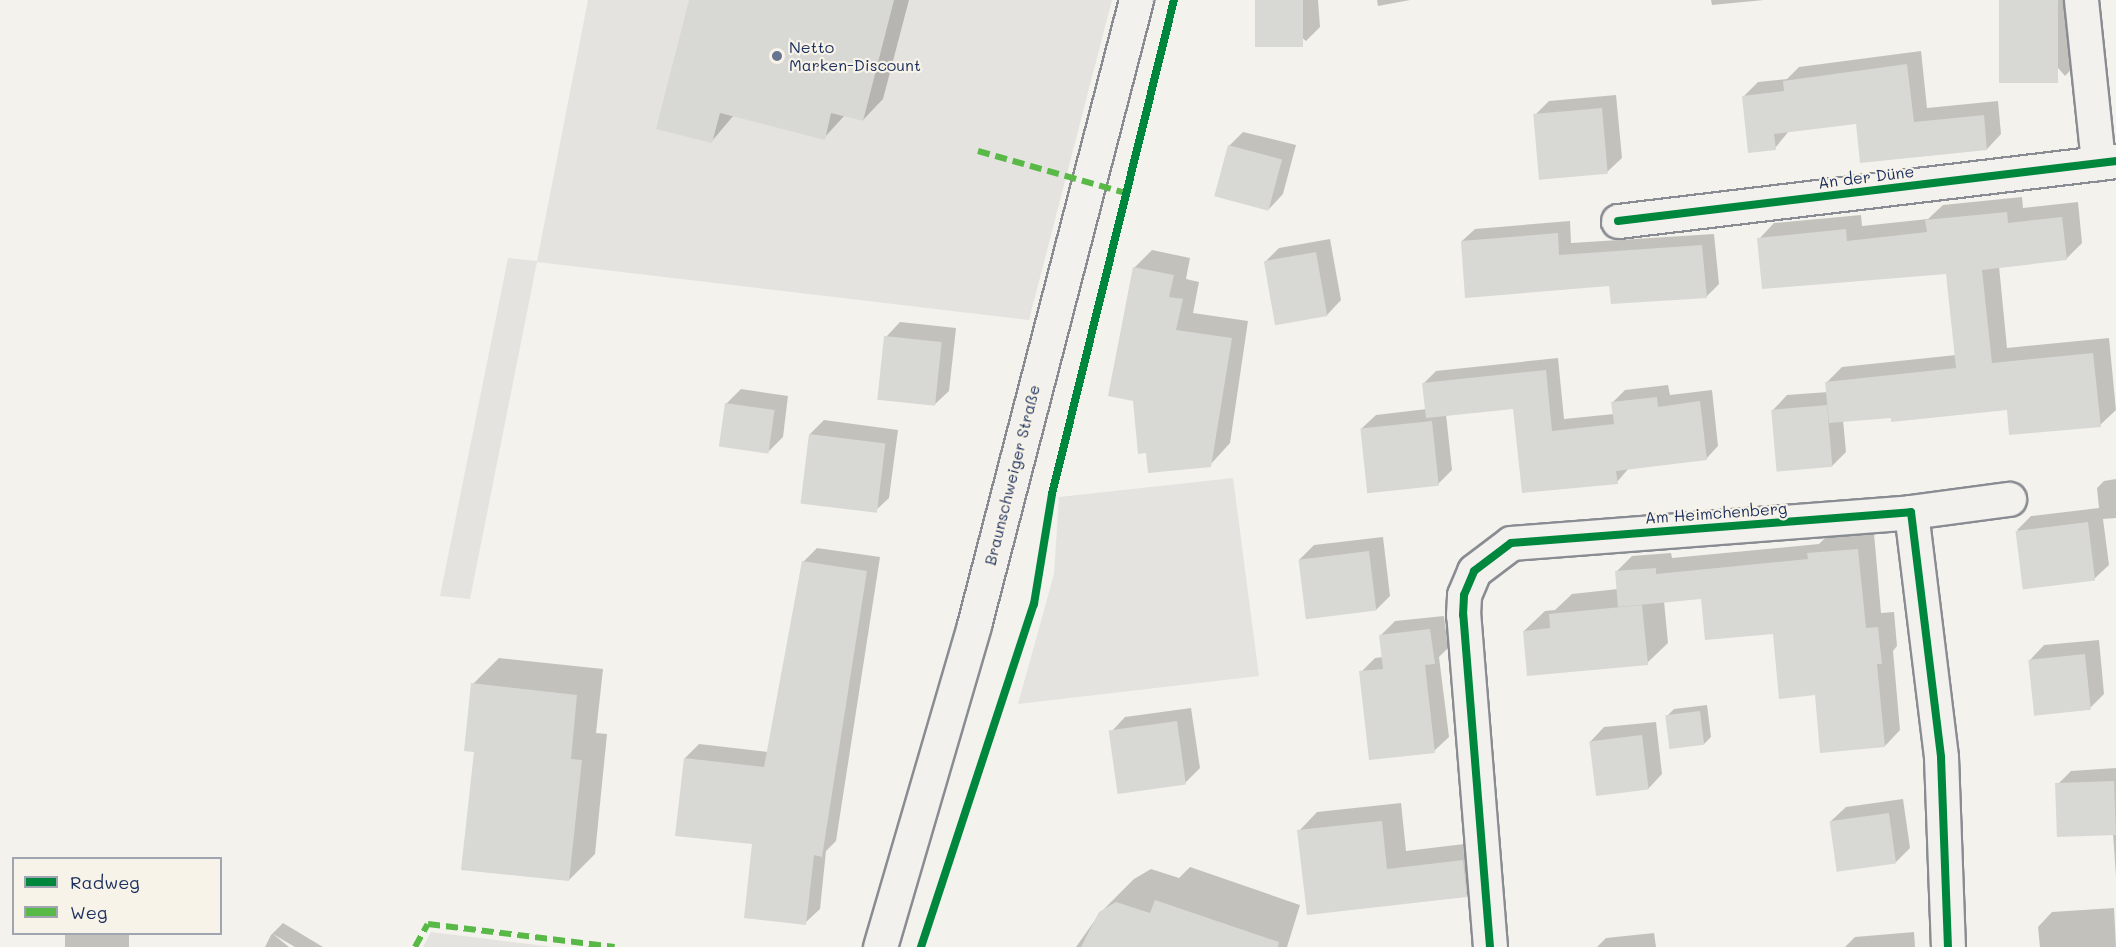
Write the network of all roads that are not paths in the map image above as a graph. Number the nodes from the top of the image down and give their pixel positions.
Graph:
1 (1136, 0) edge
2 (2081, 0) edge
3 (2107, 162) edge
4 (1618, 221) dead end
5 (2009, 499) dead end
6 (1911, 512) junction
7 (880, 947) edge
8 (1490, 947) edge
9 (1948, 947) edge

1 - 7 street, Braunschweiger Straße
2 - 3 street
3 - 4 street, An der Düne
5 - 6 street, Am Heimchenberg
6 - 8 street, Am Heimchenberg
6 - 9 street

